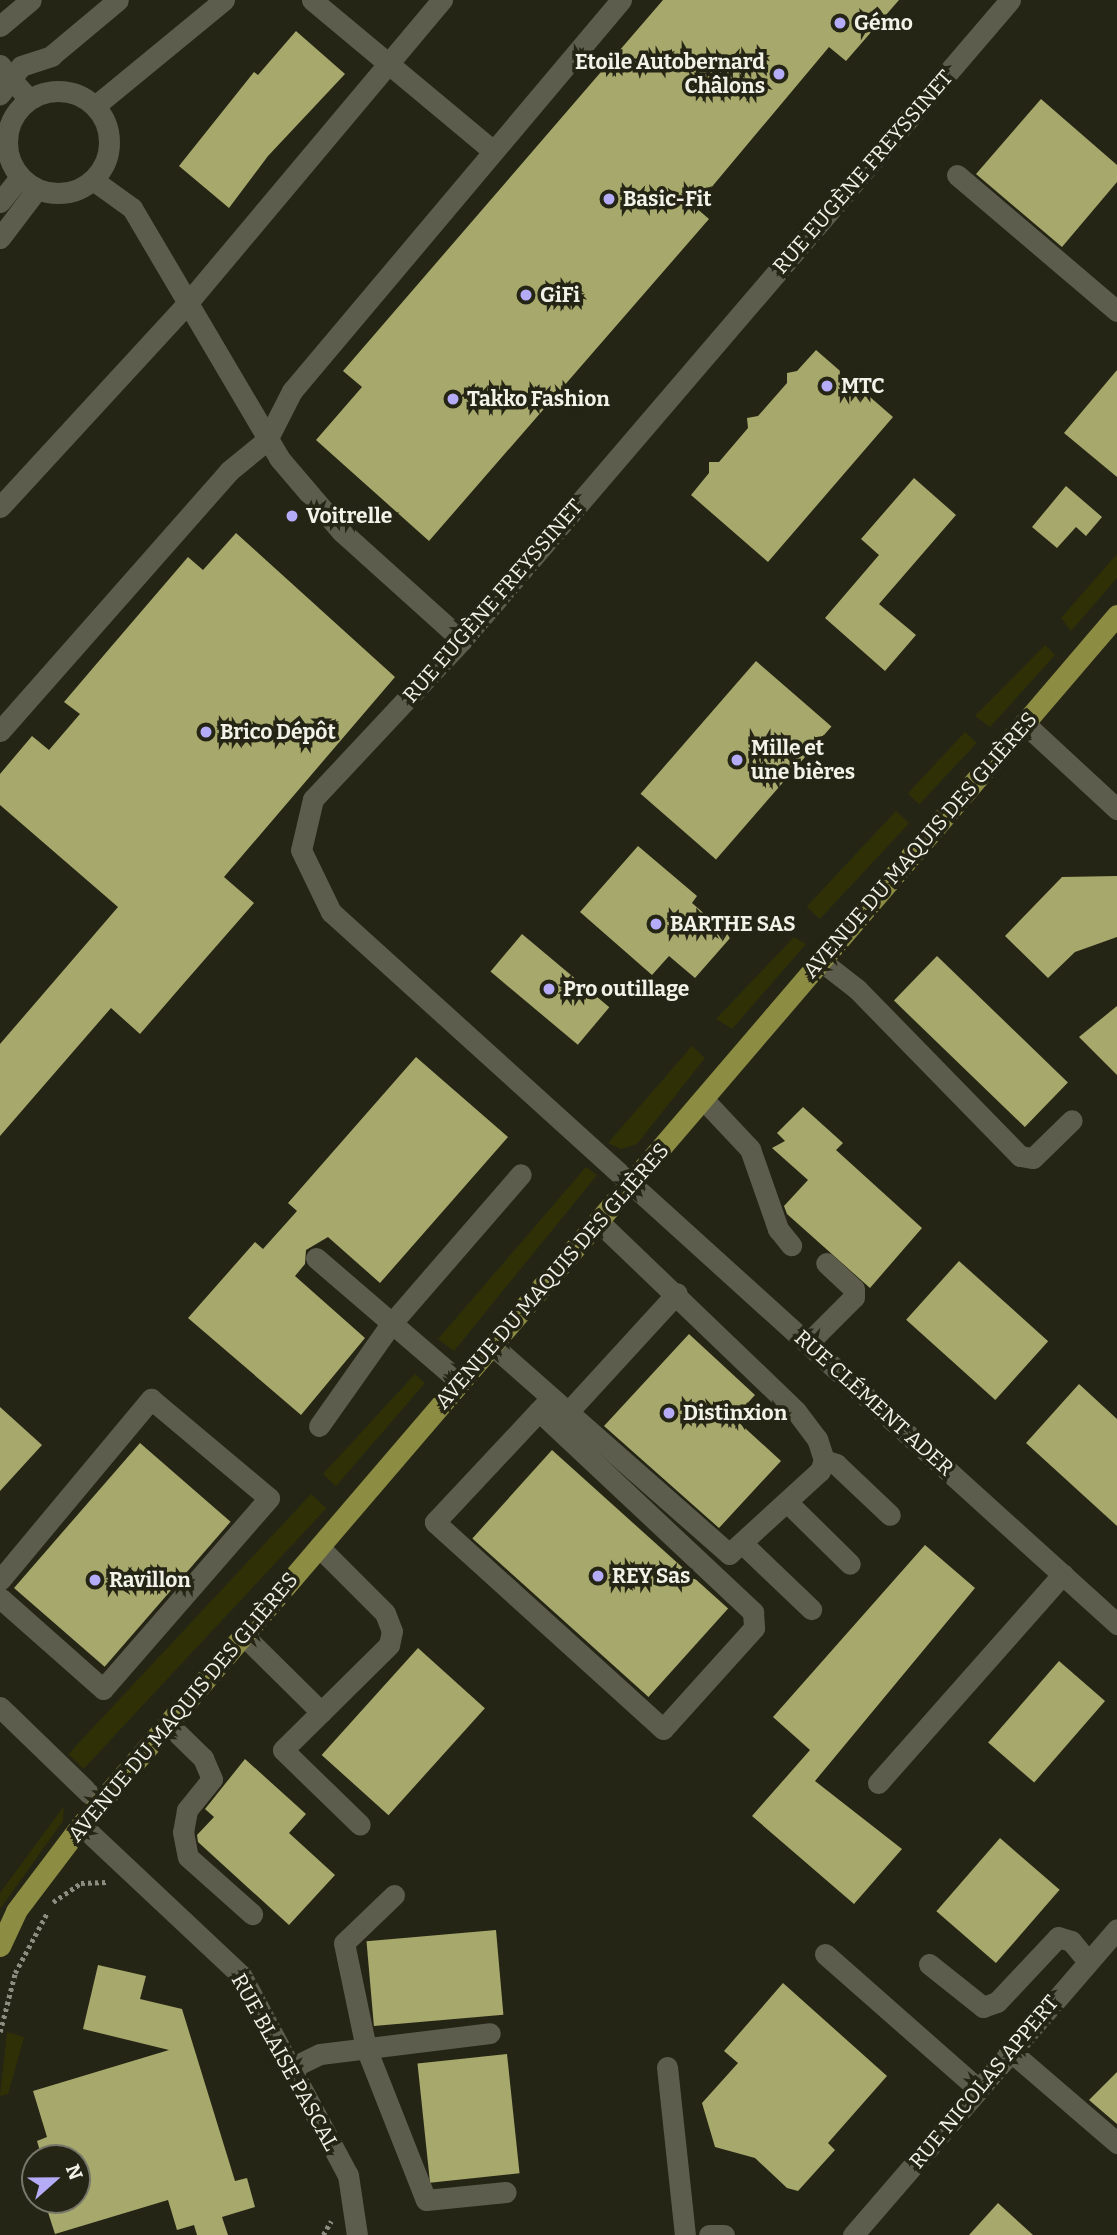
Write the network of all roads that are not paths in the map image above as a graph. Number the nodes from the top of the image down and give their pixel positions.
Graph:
1 (31, 0) edge
2 (118, 0) edge
3 (224, 0) edge
4 (312, 0) edge
5 (442, 0) edge
6 (621, 0) edge
7 (1010, 0) edge
8 (0, 26) edge
9 (388, 64) junction
10 (4, 79) edge
11 (29, 99) junction
12 (95, 106) junction
13 (493, 151) junction
14 (957, 175) dead end
15 (93, 180) junction
16 (29, 183) junction
17 (0, 202) edge
18 (0, 238) edge
19 (184, 306) junction
20 (1117, 311) edge
21 (267, 440) junction
22 (0, 507) edge
23 (1117, 615) edge
24 (462, 640) junction
25 (1024, 723) junction
26 (0, 731) edge
27 (1117, 809) edge
28 (821, 961) junction
29 (703, 1099) junction
30 (1072, 1120) dead end
31 (521, 1174) dead end
32 (631, 1183) junction
33 (598, 1221) junction
34 (792, 1245) dead end
35 (316, 1258) dead end
36 (826, 1263) dead end
37 (677, 1293) junction
38 (391, 1324) junction
39 (808, 1343) junction
40 (492, 1345) junction
41 (460, 1382) junction
42 (545, 1404) junction
43 (568, 1412) junction
44 (319, 1426) dead end
45 (824, 1460) junction
46 (787, 1502) junction
47 (890, 1515) dead end
48 (744, 1545) junction
49 (319, 1547) junction
50 (850, 1564) dead end
51 (1063, 1574) junction
52 (0, 1580) edge
53 (0, 1598) edge
54 (811, 1609) dead end
55 (1117, 1624) edge
56 (243, 1635) junction
57 (0, 1707) edge
58 (321, 1712) junction
59 (167, 1724) junction
60 (877, 1783) dead end
61 (99, 1803) junction
62 (80, 1825) junction
63 (360, 1825) dead end
64 (394, 1895) dead end
65 (252, 1914) dead end
66 (1114, 1940) edge
67 (0, 1946) edge
68 (825, 1954) dead end
69 (1088, 1961) junction
70 (929, 1964) dead end
71 (490, 2033) dead end
72 (366, 2048) junction
73 (1009, 2050) junction
74 (667, 2067) dead end
75 (291, 2068) junction
76 (977, 2088) junction
77 (1117, 2143) edge
78 (506, 2192) dead end
79 (357, 2235) edge
80 (685, 2235) edge
81 (709, 2235) edge
82 (724, 2235) edge
83 (853, 2235) edge

1 - 8 street
2 - 10 street
3 - 12 street
4 - 9 street
5 - 9 street
6 - 13 street
7 - 24 street, RUE EUGÈNE FREYSSINET
9 - 13 street
9 - 19 street
10 - 11 street
11 - 12 street
11 - 16 street
12 - 15 street
13 - 21 street
14 - 20 street
15 - 16 street
15 - 19 street
16 - 17 street
16 - 18 street
19 - 21 street
19 - 22 street
21 - 24 street
21 - 26 street
23 - 25 main road, AVENUE DU MAQUIS DES GLIÈRES
24 - 32 street, RUE EUGÈNE FREYSSINET
25 - 27 street
25 - 28 main road, AVENUE DU MAQUIS DES GLIÈRES
28 - 29 main road, AVENUE DU MAQUIS DES GLIÈRES
28 - 30 street
29 - 32 main road, AVENUE DU MAQUIS DES GLIÈRES
29 - 34 street
31 - 38 street
32 - 33 main road, AVENUE DU MAQUIS DES GLIÈRES
32 - 39 street, RUE CLÉMENT ADER
33 - 37 street
33 - 40 main road, AVENUE DU MAQUIS DES GLIÈRES
35 - 38 street
36 - 39 street
37 - 43 street
37 - 45 street
38 - 41 street
38 - 44 street
39 - 51 street, RUE CLÉMENT ADER
40 - 41 main road, AVENUE DU MAQUIS DES GLIÈRES
40 - 42 street
41 - 49 main road, AVENUE DU MAQUIS DES GLIÈRES
42 - 42 street
42 - 43 street
43 - 48 street
45 - 46 street
45 - 47 street
46 - 48 street
46 - 50 street
48 - 54 street
49 - 56 main road, AVENUE DU MAQUIS DES GLIÈRES
49 - 58 street
51 - 55 street, RUE CLÉMENT ADER
51 - 60 street
52 - 53 street
56 - 58 street
56 - 59 main road, AVENUE DU MAQUIS DES GLIÈRES
57 - 61 street
58 - 63 street
59 - 61 main road, AVENUE DU MAQUIS DES GLIÈRES
59 - 65 street
61 - 62 main road, AVENUE DU MAQUIS DES GLIÈRES
62 - 67 main road, AVENUE DU MAQUIS DES GLIÈRES
62 - 75 street, RUE BLAISE PASCAL
64 - 72 street
66 - 69 street, RUE NICOLAS APPERT
68 - 76 street
69 - 70 street
69 - 73 street, RUE NICOLAS APPERT
71 - 72 street
72 - 75 street
72 - 78 street
73 - 76 street, RUE NICOLAS APPERT
73 - 77 street
74 - 80 street
75 - 79 street, RUE BLAISE PASCAL
76 - 83 street, RUE NICOLAS APPERT
81 - 82 street

